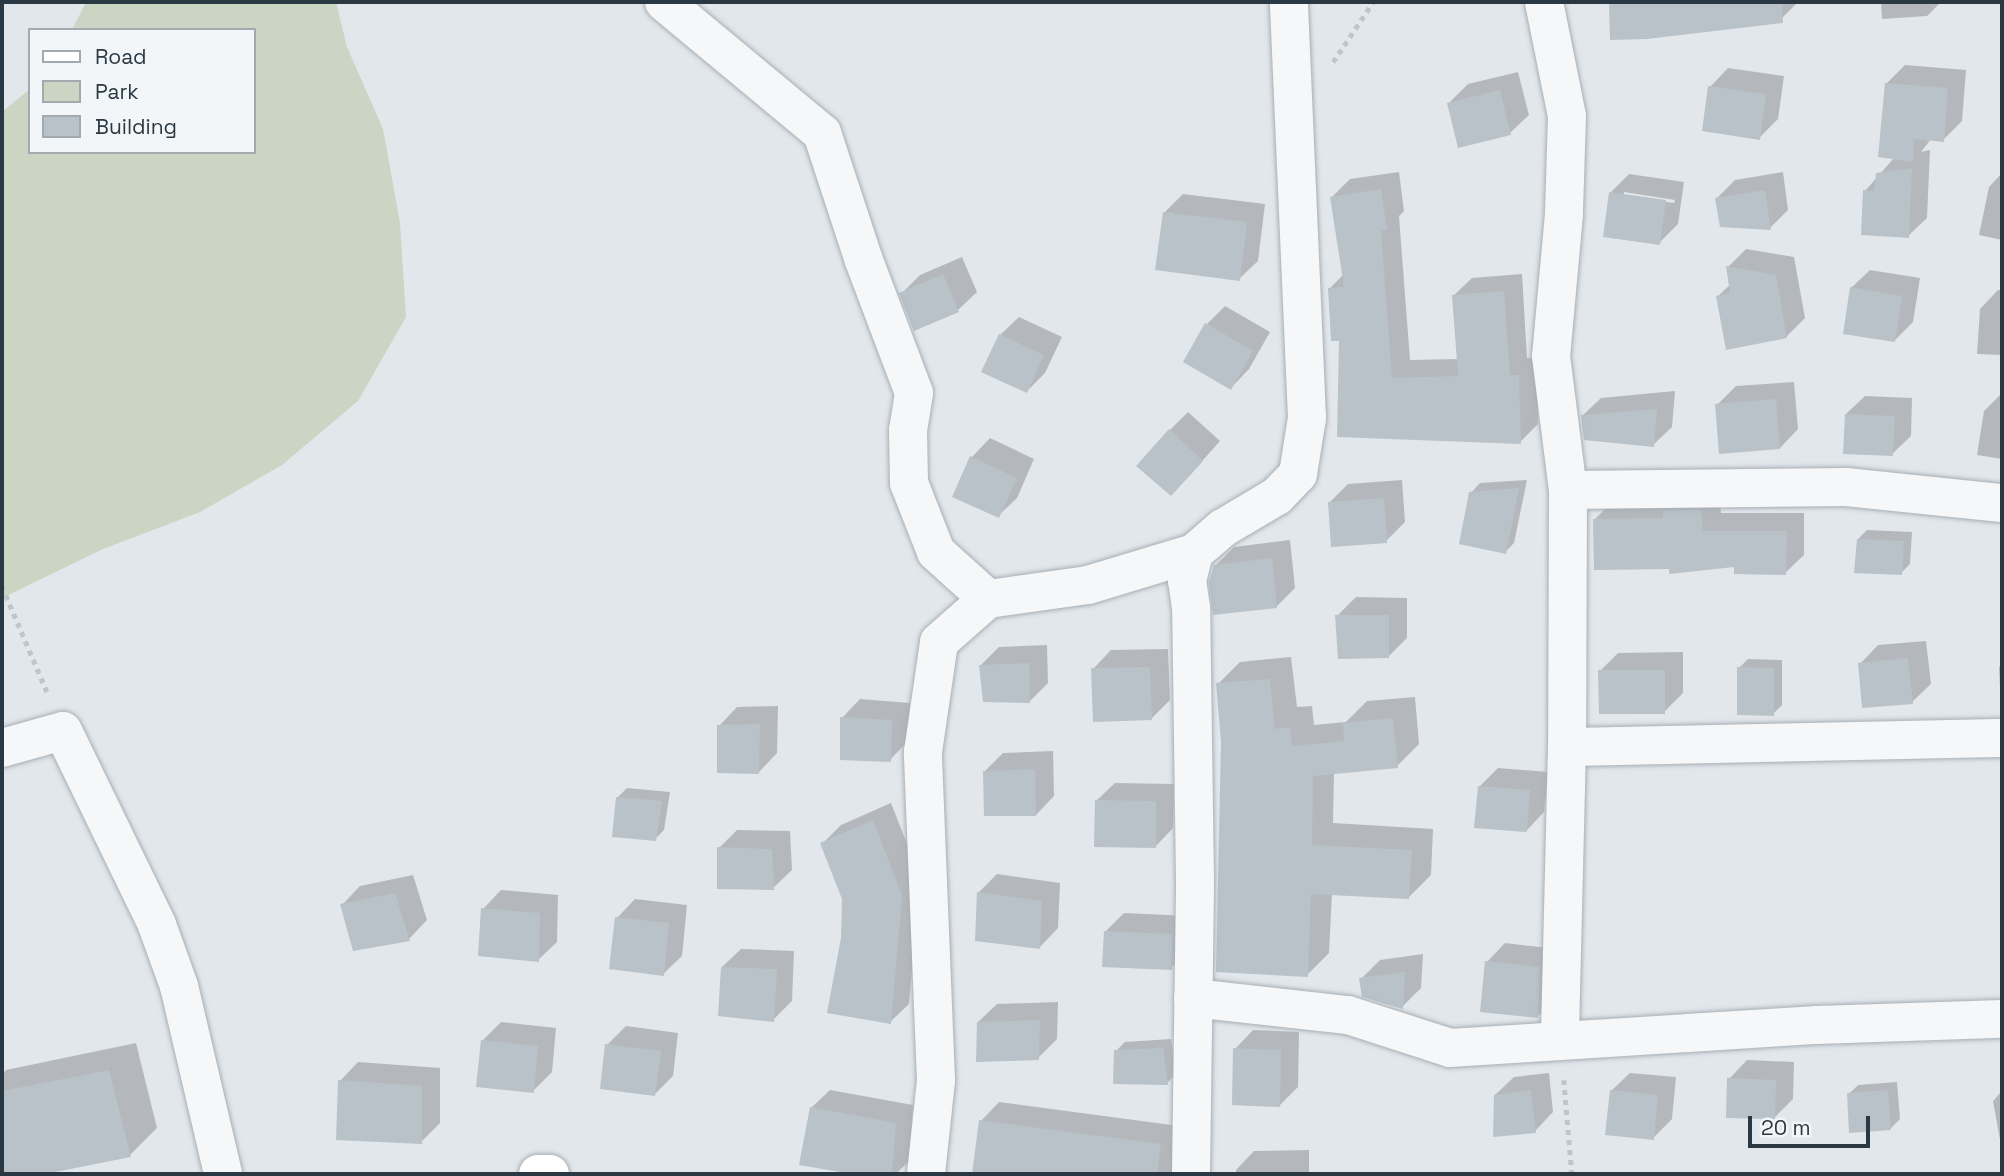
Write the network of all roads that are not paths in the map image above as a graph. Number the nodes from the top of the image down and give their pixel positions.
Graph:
1 (664, 2) edge
2 (1289, 2) edge
3 (1544, 2) edge
4 (1569, 490) junction
5 (2002, 503) edge
6 (1194, 553) junction
7 (988, 599) junction
8 (2002, 738) edge
9 (1567, 747) junction
10 (2, 748) edge
11 (1193, 998) junction
12 (2002, 1019) edge
13 (1560, 1041) junction
14 (223, 1174) edge
15 (538, 1174) edge
16 (550, 1174) edge
17 (926, 1174) edge
18 (1191, 1174) edge

1 - 7 street
2 - 6 street
3 - 4 street
4 - 5 street
4 - 9 street
6 - 7 street
6 - 11 street
7 - 17 street
8 - 9 street
9 - 13 street
10 - 14 street
11 - 13 street
11 - 18 street
12 - 13 street
15 - 16 main road

